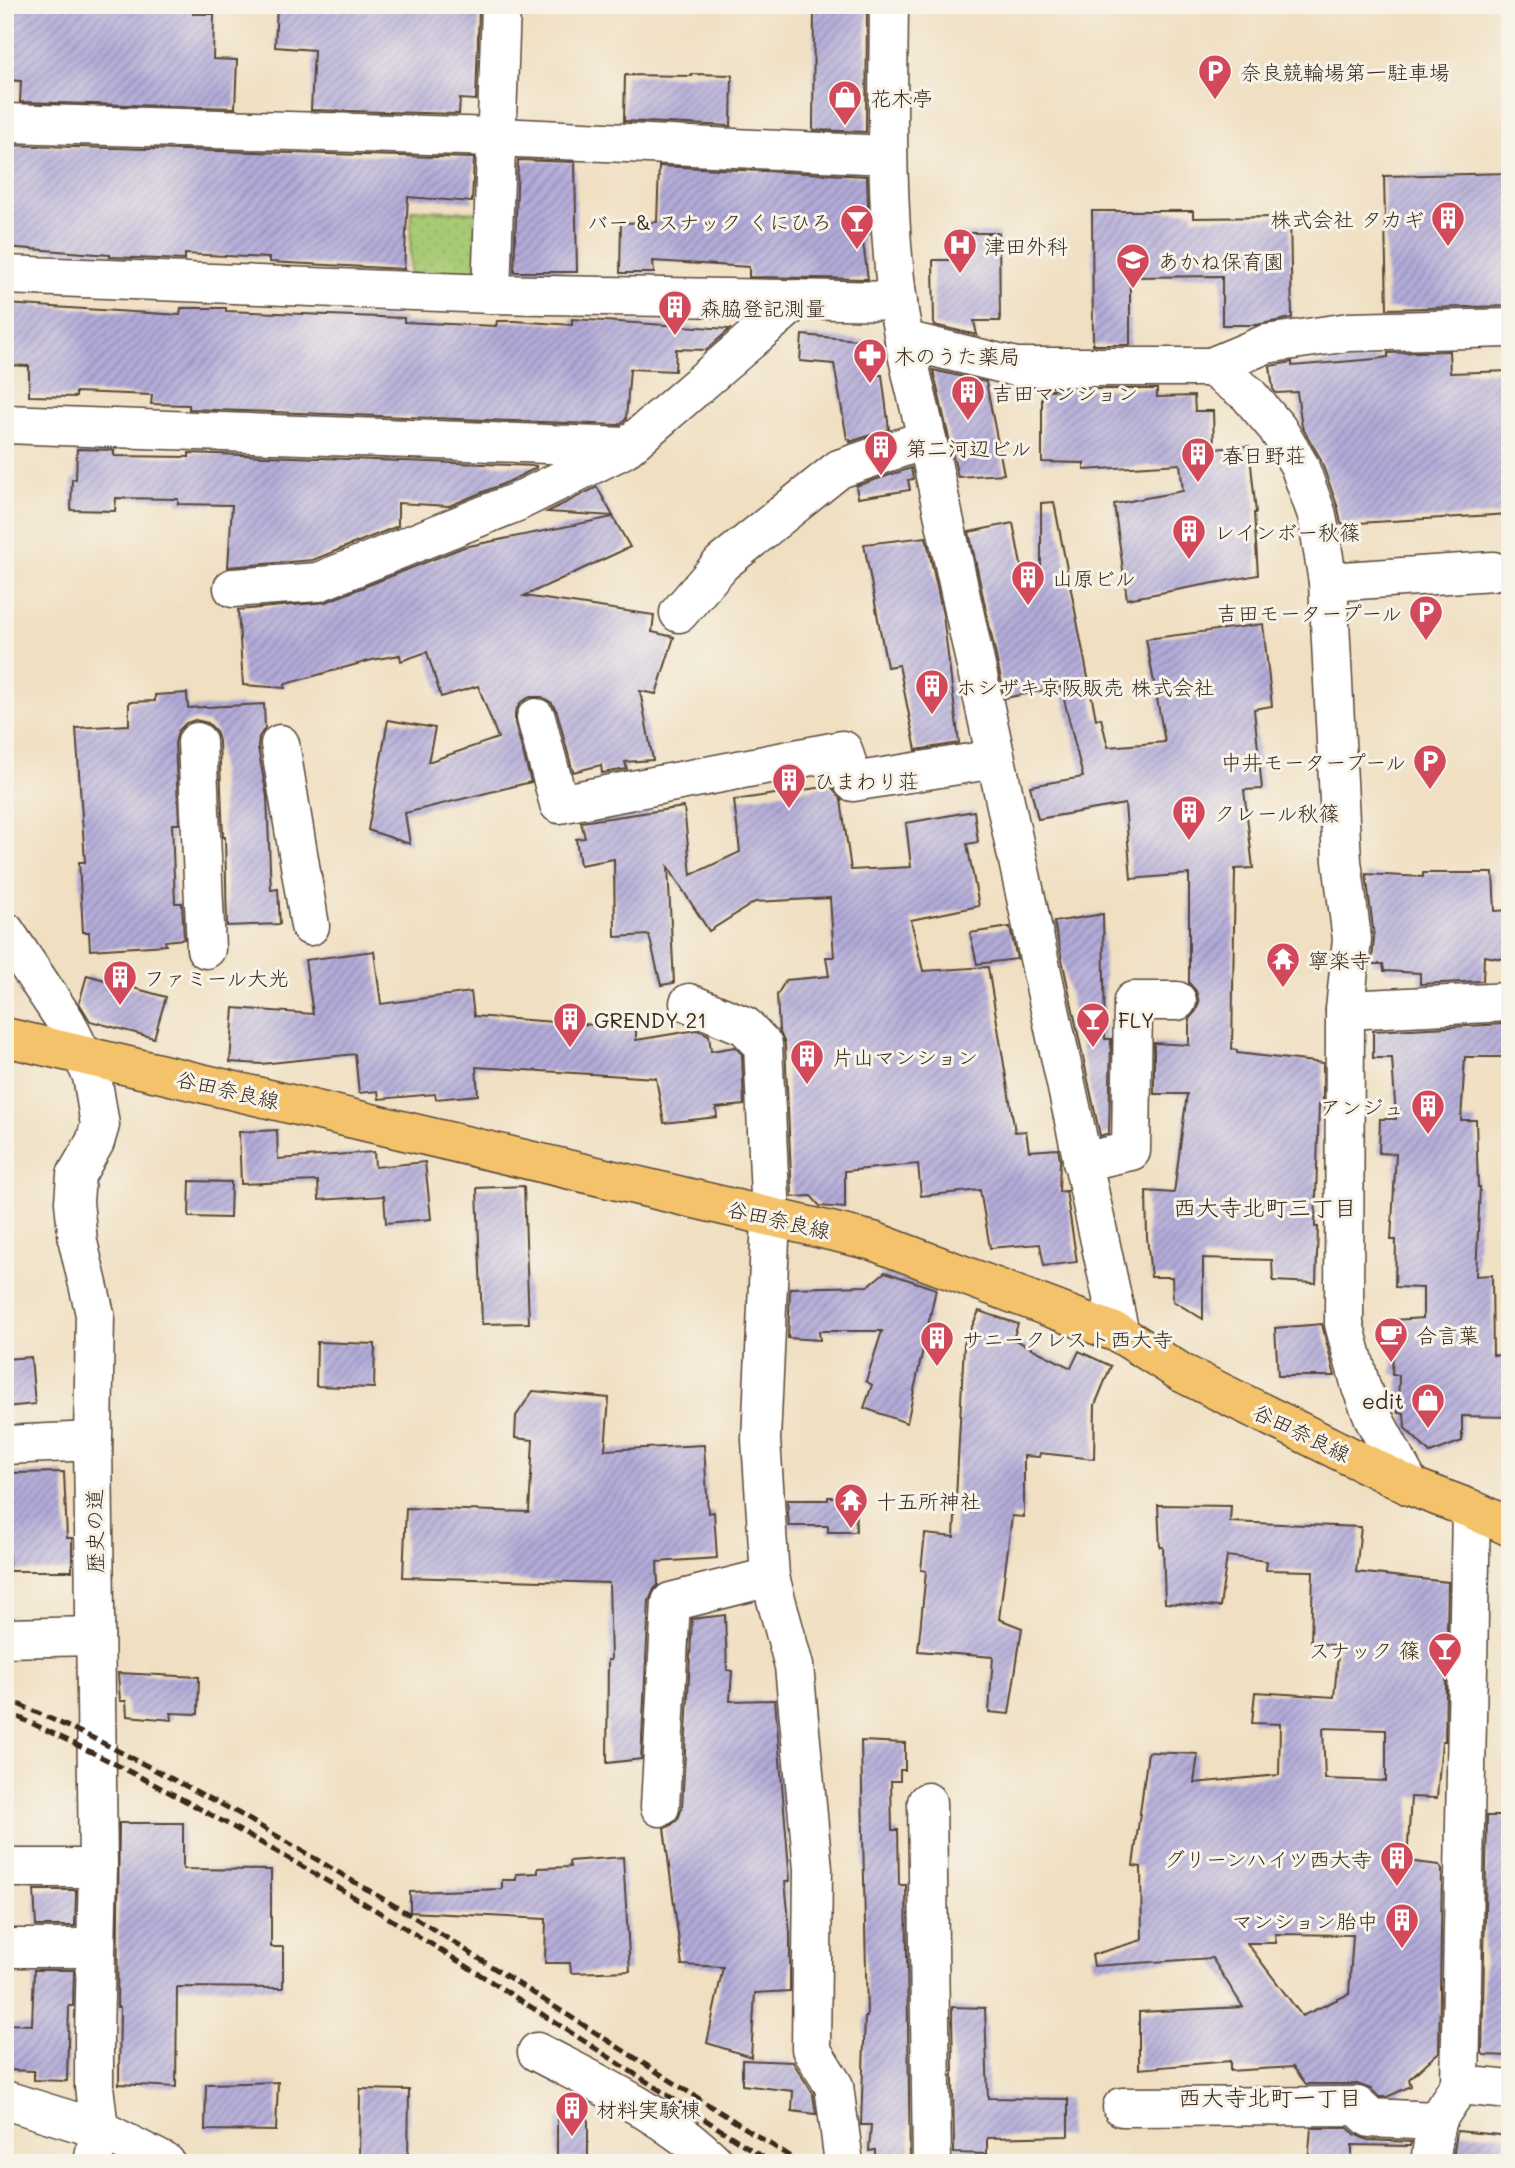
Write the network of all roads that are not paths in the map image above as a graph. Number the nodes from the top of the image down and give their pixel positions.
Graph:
1 (501, 5) edge
2 (889, 5) edge
3 (5, 123) edge
4 (497, 137) junction
5 (887, 155) junction
6 (5, 275) edge
7 (491, 295) junction
8 (798, 299) junction
9 (898, 301) junction
10 (1510, 328) edge
11 (904, 340) junction
12 (1211, 367) junction
13 (5, 424) edge
14 (927, 439) junction
15 (627, 447) junction
16 (1493, 571) dead end
17 (1328, 582) junction
18 (233, 588) dead end
19 (679, 613) dead end
20 (536, 718) dead end
21 (197, 742) dead end
22 (280, 744) dead end
23 (995, 759) junction
24 (310, 926) dead end
25 (5, 931) edge
26 (206, 949) dead end
27 (1177, 1001) dead end
28 (1510, 1002) edge
29 (689, 1003) dead end
30 (1345, 1010) junction
31 (5, 1037) edge
32 (82, 1055) junction
33 (1082, 1162) junction
34 (771, 1218) junction
35 (1119, 1334) junction
36 (93, 1441) junction
37 (5, 1445) edge
38 (1410, 1486) junction
39 (1471, 1509) junction
40 (1510, 1527) edge
41 (770, 1577) junction
42 (94, 1636) junction
43 (5, 1638) edge
44 (927, 1802) dead end
45 (660, 1807) dead end
46 (5, 1868) edge
47 (98, 1868) junction
48 (5, 1948) edge
49 (95, 1948) junction
50 (537, 2052) dead end
51 (1460, 2085) junction
52 (1510, 2090) edge
53 (5, 2100) edge
54 (1122, 2107) dead end
55 (1436, 2121) junction
56 (96, 2146) edge
57 (166, 2163) edge
58 (715, 2163) edge
59 (844, 2163) edge
60 (932, 2163) edge
61 (1430, 2163) edge

1 - 4 street
2 - 5 street
3 - 4 street
4 - 5 street
4 - 7 street
5 - 9 street
6 - 7 street
7 - 8 street
8 - 9 street
8 - 15 street
9 - 11 street
10 - 12 street
11 - 12 street
11 - 14 street
12 - 17 street
13 - 15 street
14 - 19 street
14 - 23 street
15 - 18 street
16 - 17 street
17 - 30 street
20 - 23 street
21 - 26 street
22 - 24 street
23 - 33 street
25 - 32 street, 歴史の道
27 - 33 street
28 - 30 street
29 - 34 street
30 - 38 street
31 - 32 main road, 谷田奈良線
32 - 34 main road, 谷田奈良線
32 - 36 street, 歴史の道
33 - 35 street
34 - 35 main road, 谷田奈良線
34 - 41 street
35 - 38 main road, 谷田奈良線
36 - 37 street
36 - 42 street, 歴史の道
38 - 39 main road, 谷田奈良線
39 - 40 main road, 谷田奈良線
39 - 51 street
41 - 45 street
41 - 59 street
42 - 43 street
42 - 47 street, 歴史の道
44 - 60 street
46 - 47 street
47 - 49 street, 歴史の道
48 - 49 street
49 - 56 street, 歴史の道
50 - 58 street
51 - 52 street
51 - 55 street
53 - 56 street
54 - 55 street
55 - 61 street
56 - 57 street

